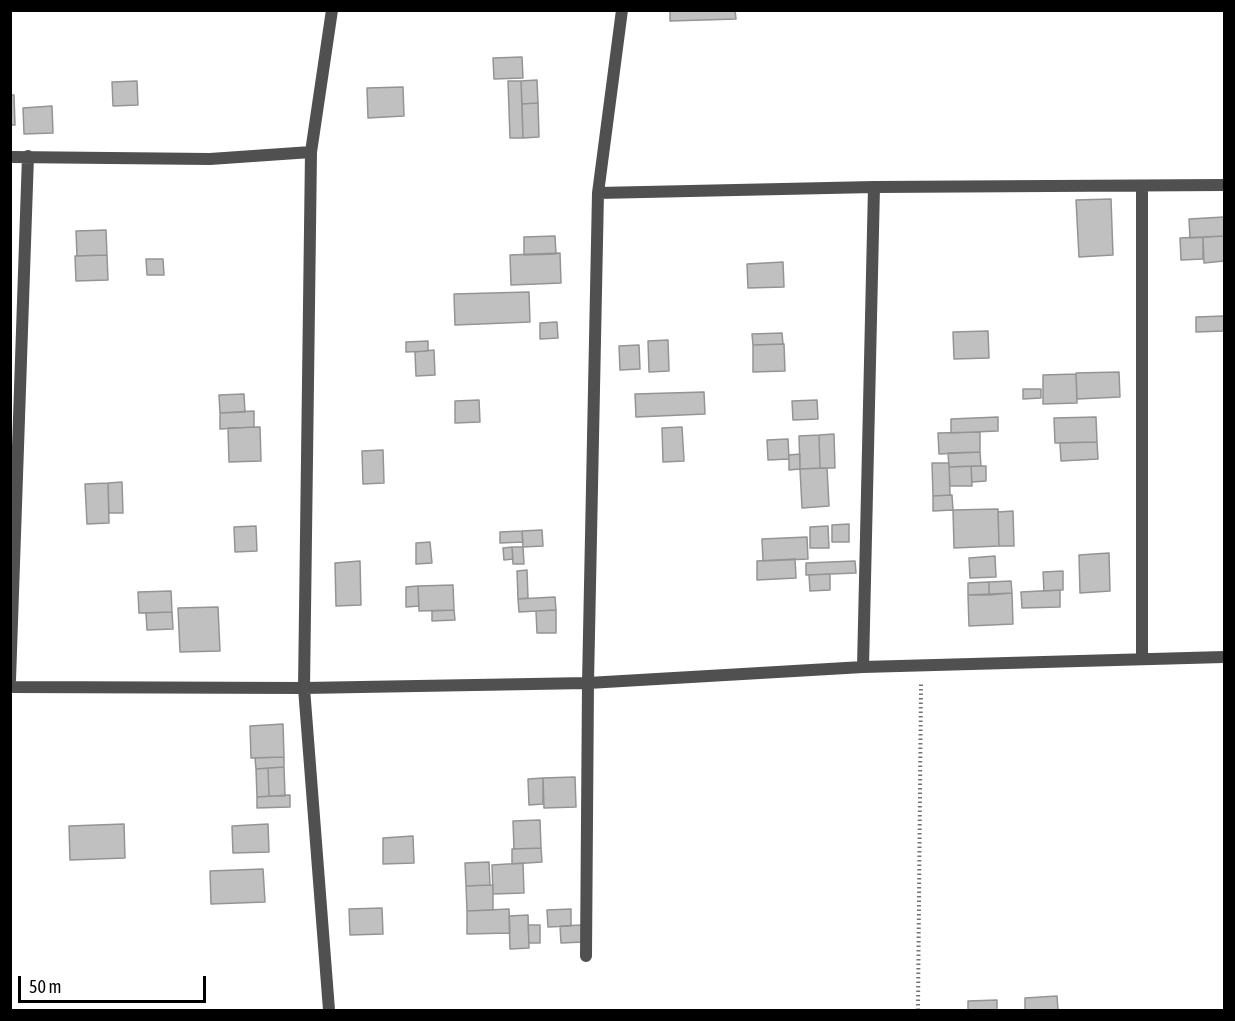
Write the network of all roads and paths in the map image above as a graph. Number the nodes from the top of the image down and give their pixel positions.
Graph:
1 (332, 10) edge
2 (622, 10) edge
3 (311, 153) junction
4 (10, 156) edge
5 (28, 156) junction
6 (1224, 185) edge
7 (1142, 186) junction
8 (874, 187) junction
9 (598, 193) junction
10 (1224, 657) edge
11 (1142, 660) junction
12 (921, 665) junction
13 (864, 667) junction
14 (10, 680) edge
15 (588, 682) junction
16 (10, 687) edge
17 (304, 688) junction
18 (586, 956) dead end
19 (329, 1011) edge
20 (918, 1011) edge

1 - 3 street
2 - 9 street
3 - 5 street
3 - 17 street
4 - 5 street
5 - 14 street
6 - 7 street
7 - 8 street
7 - 11 street
8 - 9 street
8 - 13 street
9 - 15 street
10 - 11 street
11 - 12 street
12 - 13 street
12 - 20 path
13 - 15 street
15 - 17 street
15 - 18 street
16 - 17 street
17 - 19 street

